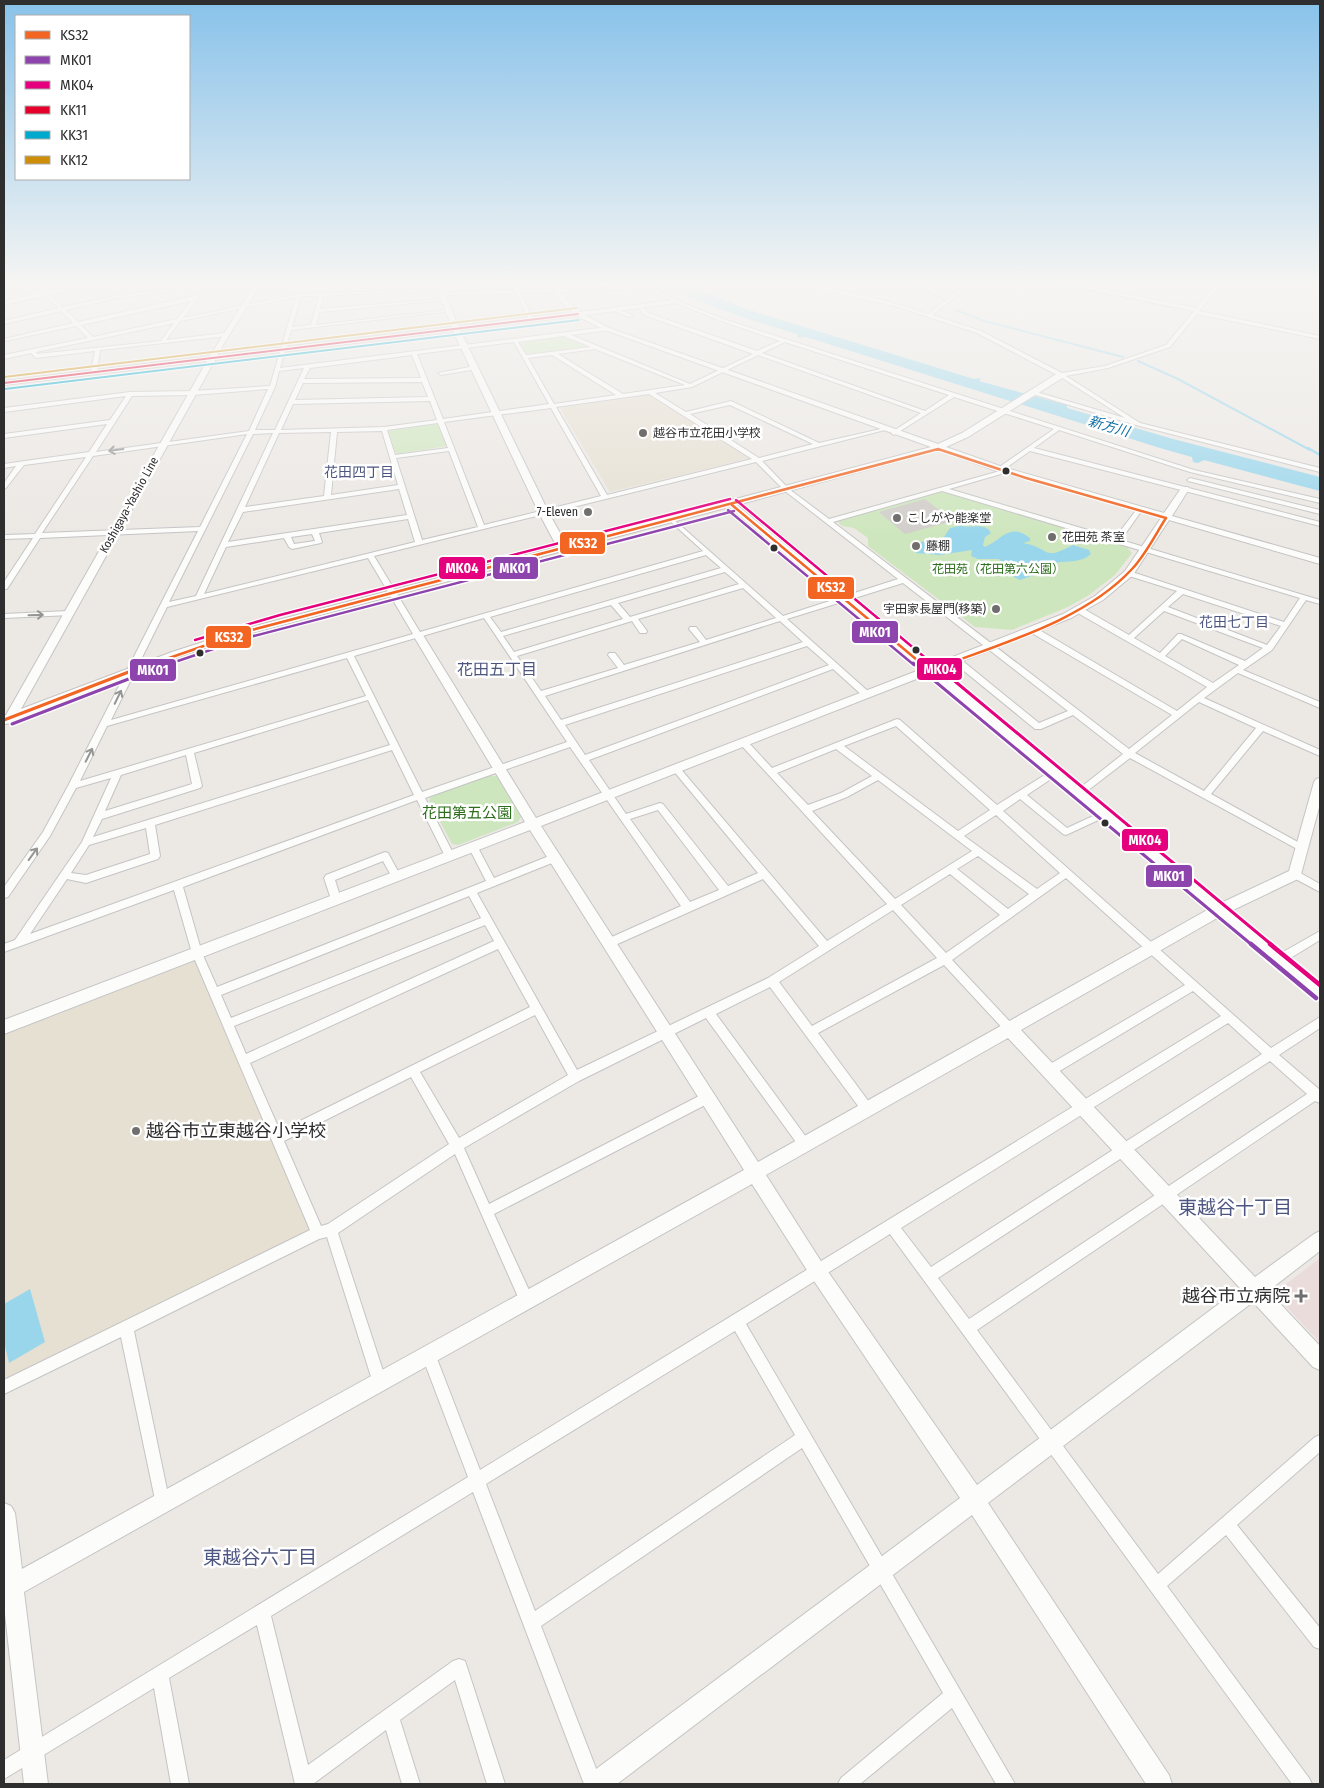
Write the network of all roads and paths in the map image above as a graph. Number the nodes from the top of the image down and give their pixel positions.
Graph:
1 (95, 367) edge
2 (132, 367) edge
3 (207, 367) edge
4 (297, 367) edge
5 (307, 367) edge
6 (419, 367) edge
7 (531, 367) edge
8 (576, 367) edge
9 (644, 367) edge
10 (715, 367) edge
11 (727, 367) edge
12 (798, 367) edge
13 (871, 367) edge
14 (1047, 367) edge
15 (1104, 367) edge
16 (475, 368) joint
17 (278, 370) joint
18 (722, 370) junction
19 (94, 372) junction
20 (441, 373) dead end
21 (1061, 375) junction
22 (424, 380) junction
23 (301, 381) junction
24 (4, 383) edge
25 (690, 386) junction
26 (272, 387) junction
27 (650, 392) junction
28 (1031, 392) junction
29 (193, 393) junction
30 (130, 394) junction
31 (954, 394) junction
32 (622, 396) junction
33 (432, 399) junction
34 (291, 402) junction
35 (552, 405) junction
36 (4, 410) edge
37 (1004, 410) junction
38 (496, 413) junction
39 (926, 413) junction
40 (684, 414) junction
41 (440, 421) junction
42 (111, 422) junction
43 (1138, 424) junction
44 (1059, 428) junction
45 (384, 429) junction
46 (883, 429) junction
47 (334, 430) junction
48 (277, 431) junction
49 (251, 432) junction
50 (894, 433) junction
51 (4, 436) edge
52 (164, 444) junction
53 (819, 445) junction
54 (451, 449) junction
55 (938, 449) junction
56 (1030, 449) junction
57 (91, 454) junction
58 (393, 457) junction
59 (758, 460) junction
60 (22, 463) junction
61 (4, 466) edge
62 (1003, 470) junction
63 (1320, 470) edge
64 (1196, 472) junction
65 (1190, 480) junction
66 (4, 487) edge
67 (401, 487) junction
68 (943, 489) junction
69 (1185, 489) junction
70 (787, 490) junction
71 (327, 498) junction
72 (605, 498) junction
73 (1320, 501) edge
74 (732, 505) junction
75 (241, 510) junction
76 (1140, 510) junction
77 (1320, 512) edge
78 (544, 513) junction
79 (410, 517) junction
80 (1166, 518) junction
81 (672, 520) junction
82 (828, 521) junction
83 (1320, 524) edge
84 (482, 528) junction
85 (202, 529) junction
86 (315, 532) junction
87 (114, 533) junction
88 (38, 535) junction
89 (287, 536) junction
90 (4, 537) edge
91 (1117, 541) junction
92 (418, 543) junction
93 (224, 545) junction
94 (563, 548) junction
95 (1146, 549) junction
96 (708, 552) junction
97 (370, 555) junction
98 (1320, 561) edge
99 (726, 569) junction
100 (1129, 573) junction
101 (8, 575) edge
102 (904, 580) junction
103 (744, 585) junction
104 (4, 588) edge
105 (1182, 591) junction
106 (393, 592) junction
107 (199, 597) junction
108 (1305, 597) junction
109 (844, 599) junction
110 (613, 602) junction
111 (1320, 602) edge
112 (163, 606) junction
113 (1163, 608) junction
114 (1079, 610) junction
115 (68, 613) junction
116 (4, 616) edge
117 (485, 616) junction
118 (781, 618) junction
119 (631, 619) junction
120 (1285, 625) junction
121 (692, 630) dead end
122 (1033, 630) junction
123 (643, 631) dead end
124 (418, 635) junction
125 (498, 635) junction
126 (1129, 639) junction
127 (705, 643) junction
128 (808, 643) junction
129 (990, 647) junction
130 (1270, 648) junction
131 (349, 654) junction
132 (512, 655) junction
133 (612, 655) dead end
134 (1160, 657) junction
135 (956, 660) junction
136 (1246, 665) junction
137 (834, 666) junction
138 (623, 668) junction
139 (131, 670) junction
140 (930, 670) junction
141 (1239, 671) junction
142 (1213, 687) junction
143 (539, 695) junction
144 (867, 695) junction
145 (370, 697) junction
146 (1198, 699) junction
147 (1320, 705) edge
148 (1074, 712) junction
149 (1178, 715) junction
150 (7, 719) edge
151 (104, 724) junction
152 (559, 724) junction
153 (1262, 727) junction
154 (4, 729) edge
155 (572, 743) junction
156 (744, 743) junction
157 (395, 746) junction
158 (838, 746) junction
159 (189, 751) junction
160 (1128, 753) junction
161 (1320, 753) edge
162 (583, 759) junction
163 (498, 769) junction
164 (676, 769) junction
165 (118, 772) junction
166 (770, 772) junction
167 (1054, 773) junction
168 (878, 776) junction
169 (74, 786) junction
170 (1320, 786) edge
171 (1079, 793) junction
172 (608, 795) junction
173 (1021, 795) junction
174 (420, 796) junction
175 (1205, 796) junction
176 (805, 810) junction
177 (996, 811) junction
178 (1104, 814) junction
179 (99, 816) junction
180 (624, 818) junction
181 (150, 823) junction
182 (532, 823) junction
183 (958, 836) junction
184 (86, 844) junction
185 (473, 846) junction
186 (1302, 848) junction
187 (979, 851) junction
188 (450, 855) junction
189 (554, 858) junction
190 (950, 869) junction
191 (1067, 873) junction
192 (1295, 874) junction
193 (64, 875) junction
194 (764, 875) junction
195 (396, 876) junction
196 (492, 883) junction
197 (178, 884) junction
198 (1320, 888) edge
199 (470, 891) junction
200 (726, 891) junction
201 (4, 894) edge
202 (1037, 895) junction
203 (336, 899) junction
204 (894, 905) junction
205 (688, 906) junction
206 (1220, 910) junction
207 (1008, 915) junction
208 (487, 920) junction
209 (1320, 935) edge
210 (19, 942) junction
211 (500, 943) junction
212 (609, 943) junction
213 (826, 947) junction
214 (4, 948) edge
215 (1152, 948) junction
216 (198, 953) junction
217 (945, 960) junction
218 (1280, 960) junction
219 (772, 981) junction
220 (1194, 985) junction
221 (216, 993) junction
222 (1320, 993) edge
223 (536, 1009) junction
224 (708, 1012) junction
225 (1230, 1017) junction
226 (1320, 1022) edge
227 (228, 1024) junction
228 (4, 1027) edge
229 (1010, 1029) junction
230 (810, 1032) junction
231 (666, 1033) junction
232 (1272, 1055) junction
233 (243, 1061) junction
234 (413, 1070) junction
235 (1049, 1071) junction
236 (575, 1078) junction
237 (1318, 1096) edge
238 (707, 1098) junction
239 (1083, 1108) junction
240 (868, 1110) junction
241 (277, 1138) junction
242 (805, 1145) junction
243 (457, 1146) junction
244 (1123, 1151) junction
245 (755, 1173) junction
246 (1165, 1196) junction
247 (486, 1212) junction
248 (892, 1226) junction
249 (325, 1231) junction
250 (1320, 1240) edge
251 (818, 1272) junction
252 (929, 1276) junction
253 (1254, 1290) junction
254 (527, 1301) junction
255 (737, 1322) junction
256 (126, 1327) junction
257 (967, 1328) junction
258 (429, 1356) junction
259 (1320, 1360) edge
260 (380, 1383) junction
261 (4, 1387) edge
262 (804, 1438) junction
263 (1320, 1442) edge
264 (1052, 1443) junction
265 (477, 1481) junction
266 (975, 1501) junction
267 (162, 1504) junction
268 (4, 1513) edge
269 (1227, 1524) junction
270 (882, 1571) junction
271 (1157, 1585) junction
272 (8, 1589) edge
273 (262, 1612) junction
274 (531, 1623) junction
275 (1320, 1641) edge
276 (160, 1674) junction
277 (954, 1695) junction
278 (390, 1716) junction
279 (32, 1752) junction
280 (4, 1770) edge
281 (304, 1782) edge
282 (36, 1784) edge
283 (180, 1784) edge
284 (411, 1784) edge
285 (496, 1784) edge
286 (593, 1784) edge
287 (598, 1784) edge
288 (847, 1784) edge
289 (1006, 1784) edge
290 (1160, 1784) edge
291 (1303, 1784) edge

1 - 19 street
2 - 19 street
3 - 29 street, Koshigaya-Yashio Line
4 - 17 street
5 - 23 street
6 - 22 street
7 - 35 street
8 - 32 street
9 - 25 street
10 - 18 street
11 - 18 street
12 - 39 street
13 - 31 street
14 - 21 street
15 - 21 street
16 - 20 street
16 - 38 street
17 - 26 street
18 - 25 street
18 - 46 street
19 - 24 street
21 - 28 street
21 - 43 street
22 - 23 street
22 - 33 street
23 - 34 street
25 - 27 street
26 - 29 street
26 - 49 street
27 - 32 street
27 - 40 street
28 - 37 street
28 - 43 street
29 - 30 street
29 - 52 street, Koshigaya-Yashio Line
30 - 36 street
30 - 42 street
31 - 37 street
31 - 39 street
32 - 35 street
33 - 34 street
33 - 41 street
34 - 48 street
35 - 38 street
35 - 72 street
37 - 44 street
37 - 55 street
38 - 41 street
38 - 78 street
39 - 50 street
40 - 53 street
40 - 59 street
41 - 45 street
41 - 54 street
42 - 51 street
42 - 57 street
43 - 63 street
44 - 56 street
44 - 64 street
45 - 47 street
45 - 58 street
46 - 50 street
46 - 53 street
47 - 48 street
47 - 71 street
48 - 49 street
48 - 75 street
49 - 52 street
49 - 85 street
50 - 55 street
52 -> 57 street
52 - 87 street, Koshigaya-Yashio Line
53 - 59 street
54 - 58 street
54 - 84 street
55 - 62 street
55 - 70 street
56 - 62 street
56 - 69 street
57 - 60 street
57 - 88 street
58 - 67 street
59 - 70 street
59 - 72 street
60 - 61 street
60 - 66 street
62 - 68 street
62 - 76 street
64 - 65 street
64 - 73 street
65 - 69 street
65 - 77 street
67 - 71 street
67 - 79 street
68 - 82 street
68 - 91 street
69 - 80 street
69 - 83 street
70 - 74 street
70 - 82 street
71 - 75 street
72 - 78 street
74 - 81 street
74 - 109 street
75 - 93 street
76 - 80 street
76 - 91 street
78 - 84 street
78 - 94 street
79 - 86 street
79 - 92 street
80 - 95 street
80 - 98 street
81 - 94 street
81 - 96 street
82 - 102 street
84 - 92 street
85 - 87 street
85 - 112 street
86 - 89 street
86 - 89 street
87 - 88 street
87 - 115 street, Koshigaya-Yashio Line
88 - 90 street
88 - 101 street
89 - 93 street
91 - 95 street
92 - 97 street
93 - 107 street
94 - 106 street
95 - 100 street
95 - 108 street
96 - 99 street
96 - 117 street
97 - 106 street
97 - 107 street
99 - 103 street
99 - 110 street
100 - 105 street
100 - 114 street
101 - 104 street
102 - 109 street
102 - 129 street
103 - 118 street
103 - 119 street
105 - 113 street
105 - 120 street
106 - 124 street
106 - 139 street
107 - 112 street
108 - 111 street
108 - 120 street
109 - 118 street
109 - 140 street
110 - 119 street
110 - 125 street
112 - 139 street
113 - 126 street
113 - 130 street
114 - 122 street
114 - 126 street
116 -> 115 street
115 - 150 street, Koshigaya-Yashio Line
117 - 124 street
117 - 125 street
118 - 127 street
118 - 128 street
119 - 123 street
119 - 132 street
120 - 130 street
121 - 127 street
122 - 129 street
122 - 149 street
124 - 131 street
124 - 163 street
125 - 132 street
126 - 134 street
127 - 138 street
128 - 137 street
128 - 152 street
129 - 135 street
129 - 148 street
130 - 136 street
131 - 145 street
131 - 151 street
132 - 143 street
133 - 138 street
134 - 136 street
134 - 142 street
135 - 140 street
135 - 148 street
136 - 141 street
137 - 144 street
137 - 162 street
138 - 143 street
139 - 150 street
151 -> 139 street
140 - 144 street
140 - 167 street
141 - 142 street
141 - 147 street
142 - 146 street
143 - 152 street
144 - 156 street
145 - 157 street
145 - 159 street
146 - 149 street
146 - 153 street
148 - 160 street
149 - 160 street
150 - 154 street, Koshigaya-Yashio Line
169 -> 151 street
152 - 155 street
153 - 161 street
153 - 175 street
155 - 162 street
155 - 163 street
156 - 164 street
156 - 166 street
157 - 174 street
157 - 181 street
158 - 166 street
158 - 168 street
158 - 177 street
159 - 165 street
159 - 179 street
160 - 171 street
160 - 175 street
162 - 172 street
163 - 174 street
163 - 182 street
164 - 172 street
164 - 194 street
165 - 169 street
165 - 179 street
166 - 176 street
167 - 171 street
167 - 173 street
168 - 176 street
168 - 183 street
201 -> 169 street
170 - 186 street
171 - 178 street
172 - 180 street
172 - 182 street
173 - 177 street
173 - 178 street
174 - 188 street
174 - 197 street
175 - 186 street
176 - 204 street
177 - 183 street
177 - 191 street
178 - 206 street
179 - 184 street
180 - 200 street
180 - 205 street
181 - 184 street
181 - 193 street
182 - 185 street
182 - 189 street
183 - 187 street
184 - 193 street
185 - 188 street
185 - 196 street
186 - 192 street
187 - 190 street
187 - 202 street
188 - 195 street
189 - 196 street
189 - 212 street
190 - 204 street
190 - 207 street
191 - 202 street
191 - 215 street
192 - 198 street
192 - 206 street
193 - 210 street
194 - 200 street
194 - 213 street
195 - 203 street
195 - 203 street
196 - 199 street
197 - 210 street
197 - 216 street
199 - 208 street
199 - 221 street
200 - 205 street
202 - 207 street
203 - 216 street
204 - 213 street
204 - 217 street
205 - 212 street
206 - 215 street
206 - 218 street
207 - 217 street
208 - 211 street
208 - 227 street
209 - 218 street
210 - 214 street
211 - 223 street
211 - 233 street
212 - 231 street
213 - 219 street
215 - 220 street
215 - 229 street
216 - 221 street
216 - 228 street
217 - 229 street
217 - 230 street
218 - 222 street
219 - 224 street
219 - 230 street
220 - 225 street
220 - 235 street
221 - 227 street
223 - 234 street
223 - 236 street
224 - 231 street
224 - 242 street
225 - 232 street
225 - 239 street
226 - 232 street
227 - 233 street
229 - 235 street
229 - 240 street
230 - 240 street
231 - 236 street
231 - 238 street
232 - 237 street
232 - 244 street
233 - 241 street
234 - 241 street
234 - 243 street
235 - 239 street
236 - 243 street
237 - 246 street
238 - 245 street
238 - 247 street
239 - 244 street
239 - 248 street
240 - 242 street
241 - 249 street
242 - 245 street
243 - 247 street
243 - 249 street
244 - 246 street
244 - 252 street
245 - 251 street
245 - 254 street
246 - 253 street
246 - 257 street
247 - 254 street
248 - 251 street
248 - 252 street
249 - 256 street
249 - 260 street
250 - 253 street
251 - 255 street
251 - 266 street
252 - 257 street
253 - 259 street
253 - 264 street
254 - 258 street
255 - 262 street
255 - 265 street
256 - 261 street
256 - 267 street
257 - 264 street
258 - 260 street
258 - 265 street
260 - 267 street
262 - 270 street
262 - 274 street
263 - 269 street
264 - 266 street
264 - 271 street
265 - 273 street
265 - 274 street
266 - 270 street
266 - 290 street
267 - 272 street
268 - 272 street
269 - 271 street
269 - 275 street
270 - 277 street
270 - 287 street
271 - 291 street
272 - 279 street
273 - 276 street
273 - 281 street
274 - 286 street
276 - 279 street
276 - 283 street
277 - 288 street
277 - 289 street
278 - 281 street
278 - 284 street
278 - 285 street
279 - 280 street
279 - 282 street

